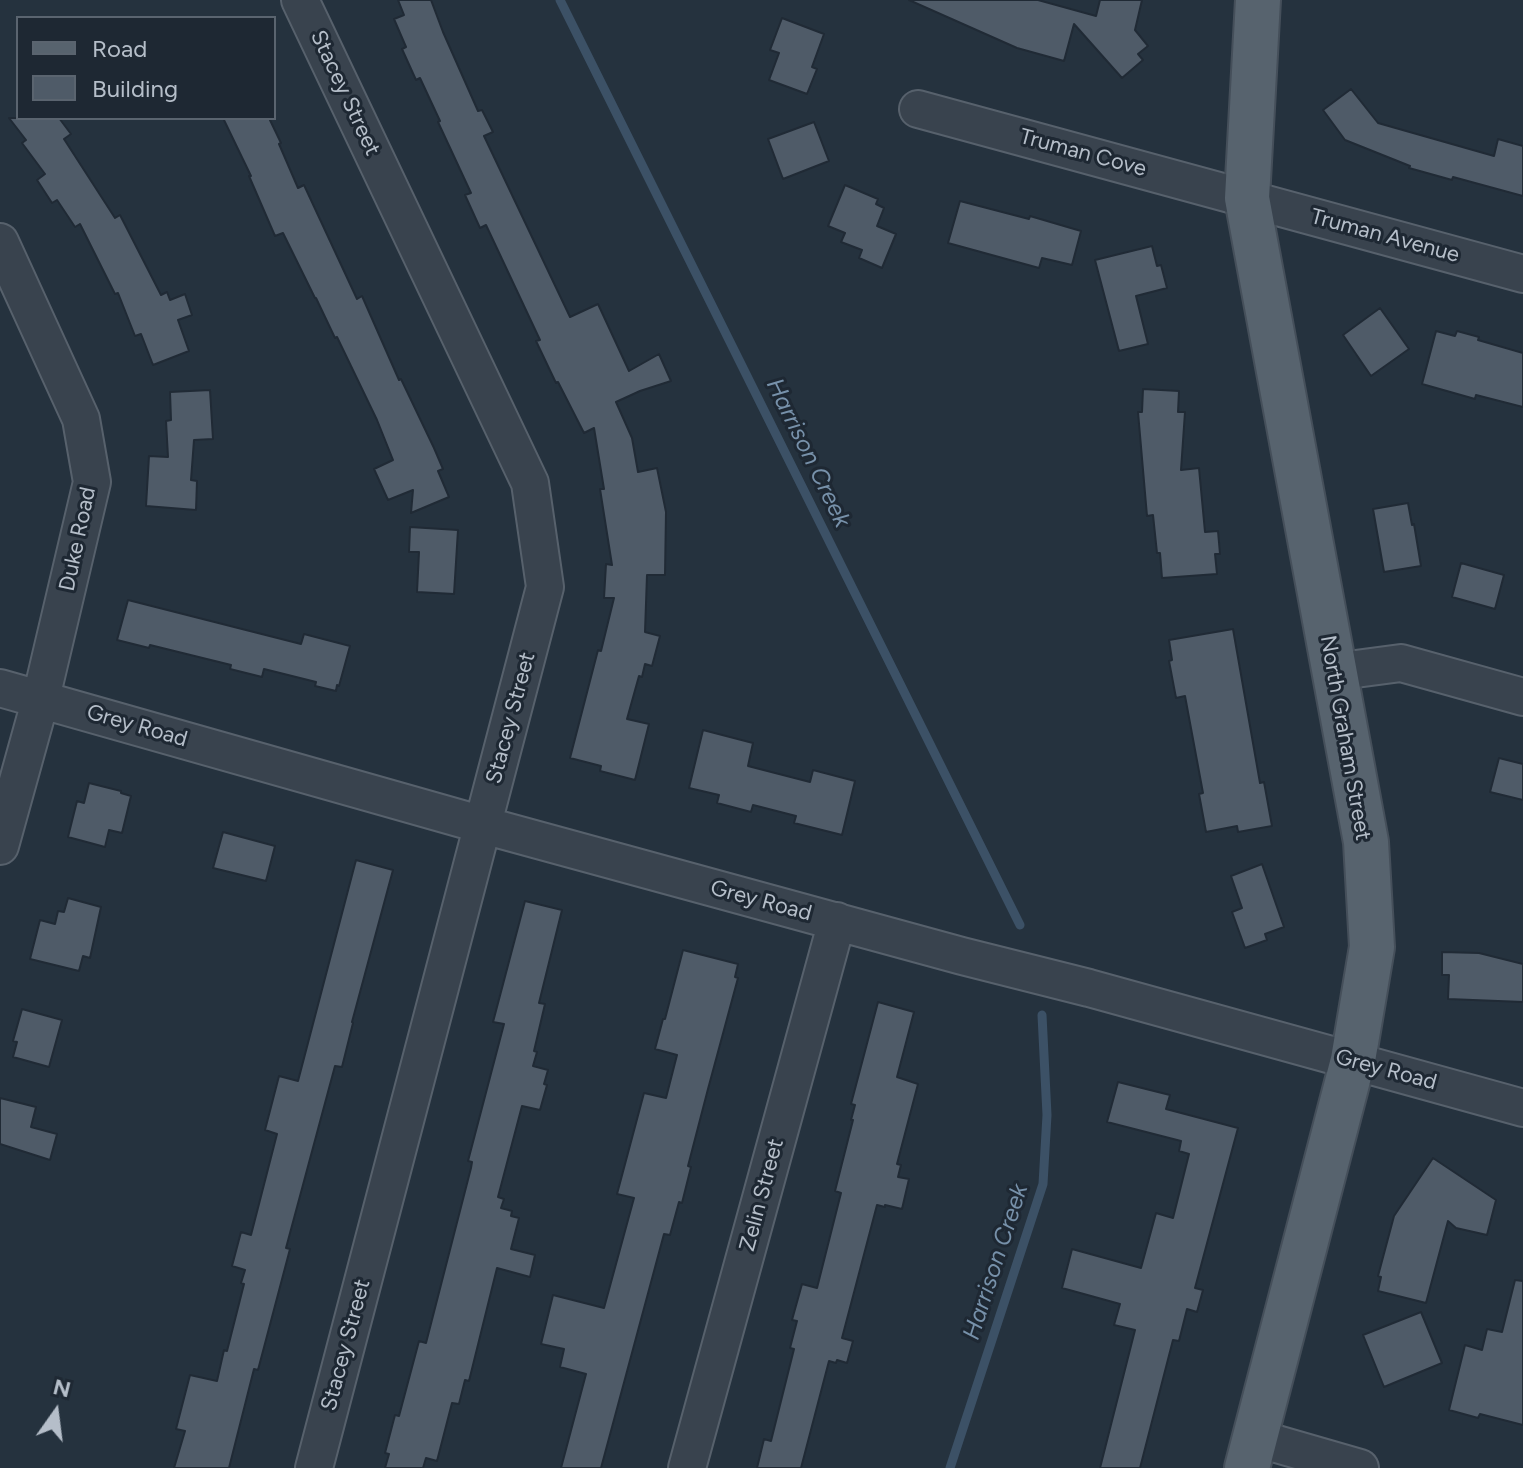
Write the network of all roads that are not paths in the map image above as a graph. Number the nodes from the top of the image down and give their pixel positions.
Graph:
1 (300, 0) edge
2 (1258, 0) edge
3 (918, 109) dead end
4 (1247, 198) junction
5 (0, 242) edge
6 (1523, 274) edge
7 (1333, 672) junction
8 (0, 688) edge
9 (1523, 697) edge
10 (41, 698) junction
11 (483, 825) junction
12 (0, 846) edge
13 (837, 921) junction
14 (1353, 1060) junction
15 (1523, 1108) edge
16 (1252, 1453) edge
17 (314, 1468) edge
18 (687, 1468) edge
19 (1360, 1468) edge

1 - 11 street, Stacey Street
2 - 4 main road, North Graham Street
3 - 4 street, Truman Cove
4 - 6 street, Truman Avenue
4 - 7 main road, North Graham Street
5 - 10 street, Duke Road
7 - 9 street
7 - 14 main road, North Graham Street
8 - 10 street, Grey Road
10 - 11 street, Grey Road
10 - 12 street, Duke Road
11 - 13 street, Grey Road
11 - 17 street, Stacey Street
13 - 14 street, Grey Road
13 - 18 street, Zelin Street
14 - 15 street, Grey Road
14 - 16 main road, North Graham Street
16 - 19 street

